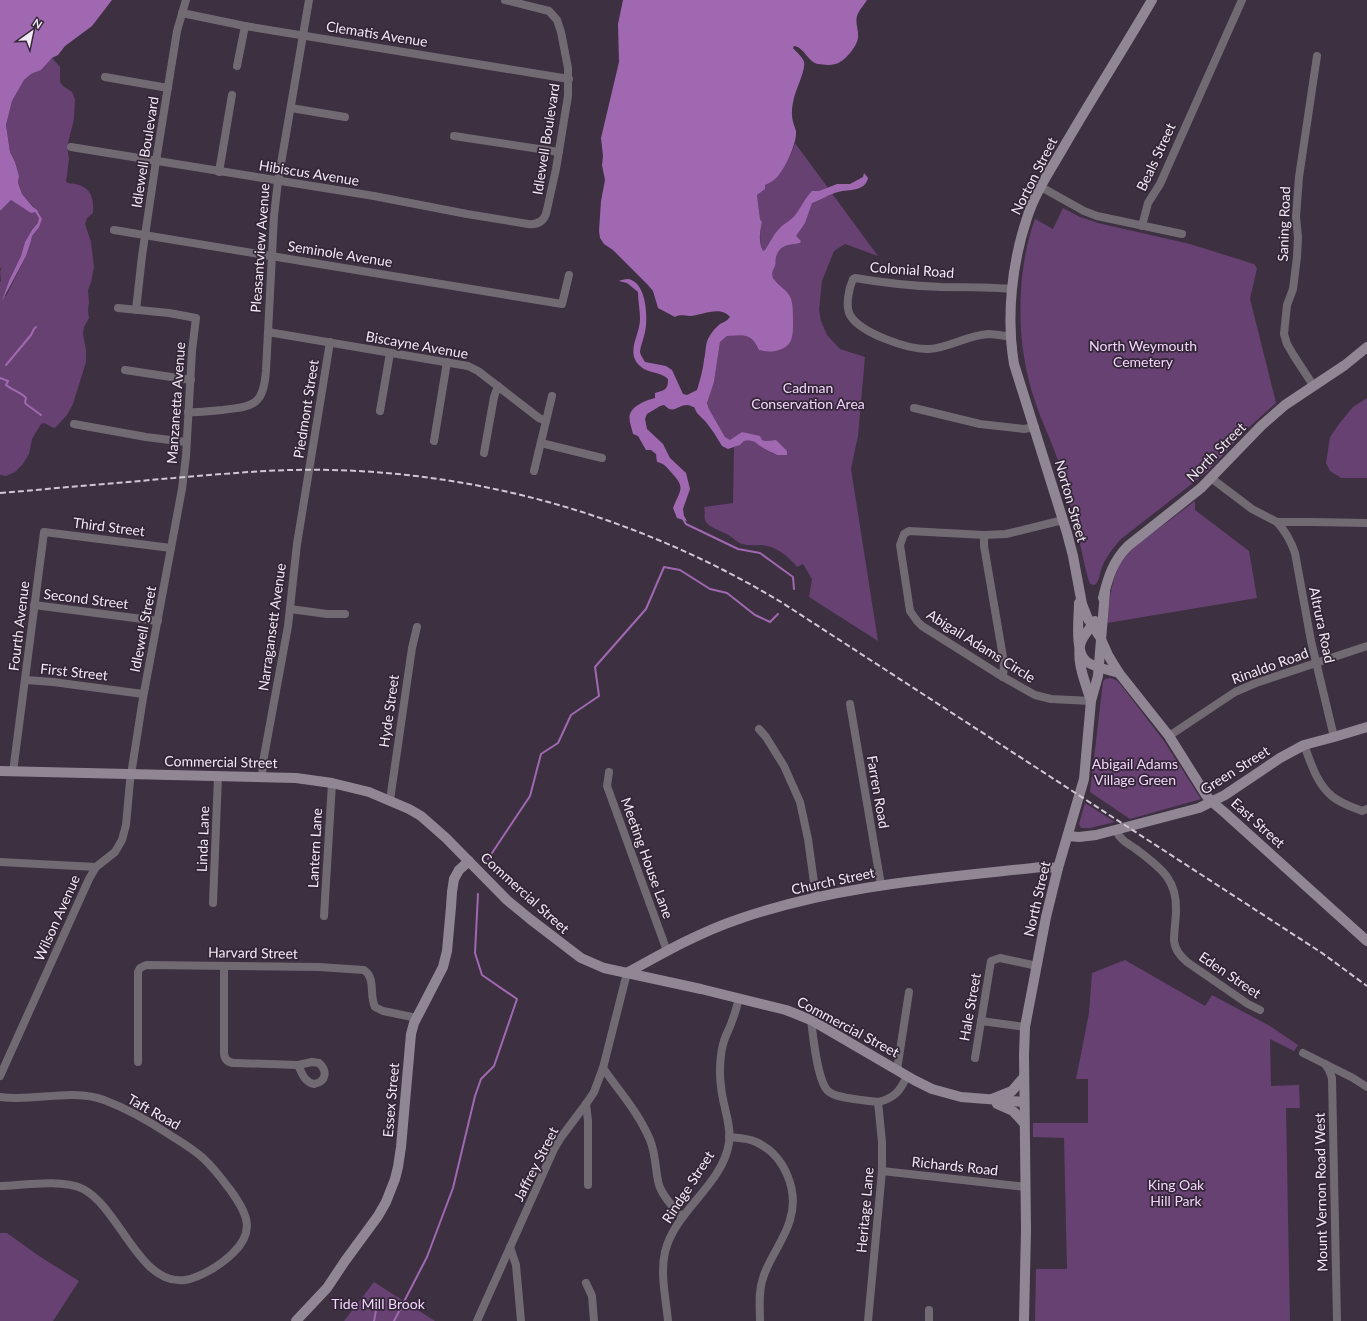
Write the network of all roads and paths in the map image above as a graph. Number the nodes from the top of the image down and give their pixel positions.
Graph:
1 (186, 0) edge
2 (309, 0) edge
3 (505, 0) edge
4 (1152, 0) edge
5 (1242, 0) edge
6 (182, 13) junction
7 (244, 26) junction
8 (303, 35) junction
9 (1317, 56) dead end
10 (237, 66) dead end
11 (105, 77) dead end
12 (569, 79) junction
13 (168, 88) junction
14 (232, 94) dead end
15 (291, 108) junction
16 (345, 117) dead end
17 (454, 136) dead end
18 (71, 147) dead end
19 (559, 152) junction
20 (156, 161) junction
21 (219, 172) junction
22 (278, 181) junction
23 (1041, 187) junction
24 (541, 222) joint
25 (1142, 226) junction
26 (114, 230) dead end
27 (1182, 234) dead end
28 (144, 235) junction
29 (271, 256) junction
30 (569, 275) dead end
31 (1012, 289) junction
32 (118, 308) dead end
33 (136, 310) junction
34 (268, 332) junction
35 (1012, 337) junction
36 (330, 342) junction
37 (1367, 347) edge
38 (390, 353) junction
39 (447, 362) junction
40 (126, 370) dead end
41 (191, 380) junction
42 (1313, 385) junction
43 (498, 386) junction
44 (552, 396) dead end
45 (914, 408) dead end
46 (380, 411) dead end
47 (188, 412) junction
48 (546, 421) junction
49 (74, 424) dead end
50 (1034, 427) junction
51 (434, 441) dead end
52 (186, 442) junction
53 (541, 443) junction
54 (484, 453) dead end
55 (602, 458) dead end
56 (534, 471) dead end
57 (1211, 478) junction
58 (307, 481) joint
59 (182, 490) joint
60 (1063, 520) junction
61 (1277, 522) junction
62 (1367, 525) edge
63 (44, 532) joint
64 (984, 535) junction
65 (171, 548) junction
66 (1105, 592) junction
67 (1079, 593) junction
68 (34, 605) junction
69 (290, 609) junction
70 (345, 614) dead end
71 (158, 621) junction
72 (1092, 626) junction
73 (417, 627) dead end
74 (1101, 640) junction
75 (1367, 646) edge
76 (1079, 650) junction
77 (1316, 663) junction
78 (1099, 667) junction
79 (1119, 673) junction
80 (1003, 677) junction
81 (26, 680) junction
82 (143, 694) junction
83 (1092, 701) junction
84 (850, 704) dead end
85 (1367, 727) edge
86 (759, 728) dead end
87 (1169, 736) junction
88 (1334, 737) junction
89 (1304, 745) junction
90 (0, 771) edge
91 (13, 772) junction
92 (608, 772) dead end
93 (131, 774) junction
94 (218, 776) junction
95 (262, 777) junction
96 (332, 783) junction
97 (390, 800) junction
98 (1211, 801) junction
99 (1365, 812) edge
100 (1116, 830) junction
101 (1068, 836) junction
102 (468, 861) junction
103 (1, 863) edge
104 (96, 866) junction
105 (1058, 868) junction
106 (881, 885) junction
107 (816, 897) junction
108 (213, 903) dead end
109 (324, 916) dead end
110 (1367, 941) edge
111 (668, 951) junction
112 (224, 966) junction
113 (1037, 966) junction
114 (627, 973) junction
115 (909, 992) dead end
116 (739, 998) junction
117 (1260, 1010) dead end
118 (417, 1018) junction
119 (811, 1020) junction
120 (981, 1021) junction
121 (1026, 1027) junction
122 (1304, 1053) dead end
123 (975, 1058) dead end
124 (138, 1062) dead end
125 (1325, 1064) junction
126 (298, 1065) dead end
127 (603, 1068) junction
128 (897, 1070) junction
129 (0, 1076) edge
130 (907, 1076) junction
131 (1024, 1077) junction
132 (1367, 1087) edge
133 (0, 1097) edge
134 (990, 1100) junction
135 (878, 1102) junction
136 (586, 1104) junction
137 (1024, 1104) junction
138 (1024, 1123) junction
139 (729, 1137) junction
140 (882, 1171) junction
141 (588, 1185) dead end
142 (0, 1186) edge
143 (1026, 1187) junction
144 (682, 1217) junction
145 (510, 1247) junction
146 (586, 1283) dead end
147 (929, 1310) dead end
148 (296, 1321) edge
149 (477, 1321) edge
150 (521, 1321) edge
151 (594, 1321) edge
152 (668, 1321) edge
153 (760, 1321) edge
154 (868, 1321) edge
155 (929, 1321) edge
156 (1024, 1321) edge
157 (1337, 1321) edge

1 - 6 street, Idlewell Boulevard
2 - 8 street, Pleasantview Avenue
3 - 12 street, Idlewell Boulevard
4 - 23 street, Norton Street
5 - 25 street, Beals Street
6 - 7 street, Clematis Avenue
6 - 13 street, Idlewell Boulevard
7 - 8 street, Clematis Avenue
7 - 10 street
8 - 12 street, Clematis Avenue
8 - 15 street, Pleasantview Avenue
9 - 42 street, Saning Road
11 - 13 street
12 - 19 street, Idlewell Boulevard
13 - 20 street, Idlewell Boulevard
14 - 21 street
15 - 16 street
15 - 22 street, Pleasantview Avenue
17 - 19 street
18 - 20 street, Hibiscus Avenue
19 - 24 street, Idlewell Boulevard
20 - 21 street, Hibiscus Avenue
20 - 28 street, Idlewell Boulevard
21 - 22 street, Hibiscus Avenue
22 - 24 street, Hibiscus Avenue
22 - 29 street, Pleasantview Avenue
23 - 25 street
23 - 31 street, Norton Street
25 - 27 street
26 - 28 street, Seminole Avenue
28 - 29 street, Seminole Avenue
28 - 33 street, Idlewell Boulevard
29 - 30 street, Seminole Avenue
29 - 34 street, Pleasantview Avenue
31 - 35 street, Norton Street
31 - 35 street, Colonial Road
32 - 33 street
33 - 41 street, Manzanetta Avenue
34 - 36 street, Biscayne Avenue
34 - 47 street, Pleasantview Avenue
35 - 50 street, Norton Street
36 - 38 street, Biscayne Avenue
36 - 58 street, Piedmont Street
37 - 42 street, North Street
38 - 39 street, Biscayne Avenue
38 - 46 street
39 - 43 street, Biscayne Avenue
39 - 51 street
40 - 41 street
41 - 47 street, Manzanetta Avenue
42 - 57 street, North Street
43 - 48 street, Biscayne Avenue
43 - 54 street
44 - 48 street
45 - 50 street
47 - 52 street, Manzanetta Avenue
48 - 53 street
49 - 52 street
50 - 60 street, Norton Street
52 - 59 street, Manzanetta Avenue
53 - 55 street
53 - 56 street
57 - 61 street
57 - 66 street, North Street
58 - 69 street, Narragansett Avenue
59 - 65 street, Idlewell Street
60 - 64 street, Abigail Adams Circle
60 - 67 street, Norton Street
61 - 62 street
61 - 77 street, Altrura Road
63 - 65 street, Third Street
63 - 68 street, Fourth Avenue
64 - 80 street
64 - 80 street, Abigail Adams Circle
65 - 71 street, Idlewell Street
66 - 72 street, North Street
66 - 74 street, North Street
67 - 72 street, Norton Street
67 - 76 street, Norton Street
68 - 71 street, Second Street
68 - 81 street, Fourth Avenue
69 - 70 street
69 - 95 street, Narragansett Avenue
71 - 82 street, Idlewell Street
72 - 74 street, Norton Street
72 - 76 street, North Street
73 - 97 street, Hyde Street
74 - 78 street, North Street
74 - 79 street, East Street
75 - 77 street, Rinaldo Road
76 - 78 street
76 - 83 street, North Street
77 - 87 street, Rinaldo Road
77 - 88 street, Altrura Road
78 - 79 street
78 - 83 street, North Street
79 - 87 street, East Street
80 - 83 street, Abigail Adams Circle
81 - 82 street, First Street
81 - 91 street, Fourth Avenue
82 - 93 street, Idlewell Street
83 - 101 street, North Street
84 - 106 street, Farren Road
85 - 88 street, Green Street
86 - 107 street
87 - 98 street, East Street
88 - 89 street, Green Street
89 - 98 street, Green Street
89 - 99 street
90 - 91 street, Commercial Street
91 - 93 street, Commercial Street
92 - 111 street, Meeting House Lane
93 - 94 street, Commercial Street
93 - 104 street, Wilson Avenue
94 - 95 street, Commercial Street
94 - 108 street, Linda Lane
95 - 96 street, Commercial Street
96 - 97 street, Commercial Street
96 - 109 street, Lantern Lane
97 - 102 street, Commercial Street
98 - 100 street, Green Street
98 - 110 street, East Street
100 - 101 street, Green Street
100 - 117 street, Eden Street
101 - 105 street, North Street
102 - 114 street, Commercial Street
102 - 118 street, Essex Street
103 - 104 street
104 - 129 street, Wilson Avenue
105 - 106 street, Church Street
105 - 113 street, North Street
106 - 107 street, Church Street
107 - 111 street, Church Street
111 - 114 street, Church Street
112 - 118 street, Harvard Street
112 - 124 street, Harvard Street
112 - 126 street
113 - 120 street, Hale Street
113 - 121 street, North Street
114 - 116 street, Commercial Street
114 - 127 street, Jaffrey Street
115 - 128 street
116 - 119 street, Commercial Street
116 - 139 street, Rindge Street
118 - 148 street, Essex Street
119 - 128 street, Commercial Street
119 - 135 street
120 - 121 street
120 - 123 street, Hale Street
121 - 131 street, North Street
122 - 125 street
125 - 132 street
125 - 157 street, Mount Vernon Road West
127 - 136 street, Jaffrey Street
127 - 144 street
128 - 130 street, Commercial Street
130 - 134 street, Commercial Street
130 - 135 street
131 - 134 street
131 - 137 street, North Street
133 - 142 street, Taft Road
134 - 137 street, Commercial Street
134 - 138 street
135 - 140 street, Heritage Lane
136 - 141 street
136 - 145 street, Jaffrey Street
137 - 138 street
138 - 143 street
139 - 144 street, Rindge Street
139 - 153 street
140 - 143 street, Richards Road
140 - 154 street, Heritage Lane
143 - 156 street
144 - 152 street, Rindge Street
145 - 149 street, Jaffrey Street
145 - 150 street
146 - 151 street
147 - 155 street

